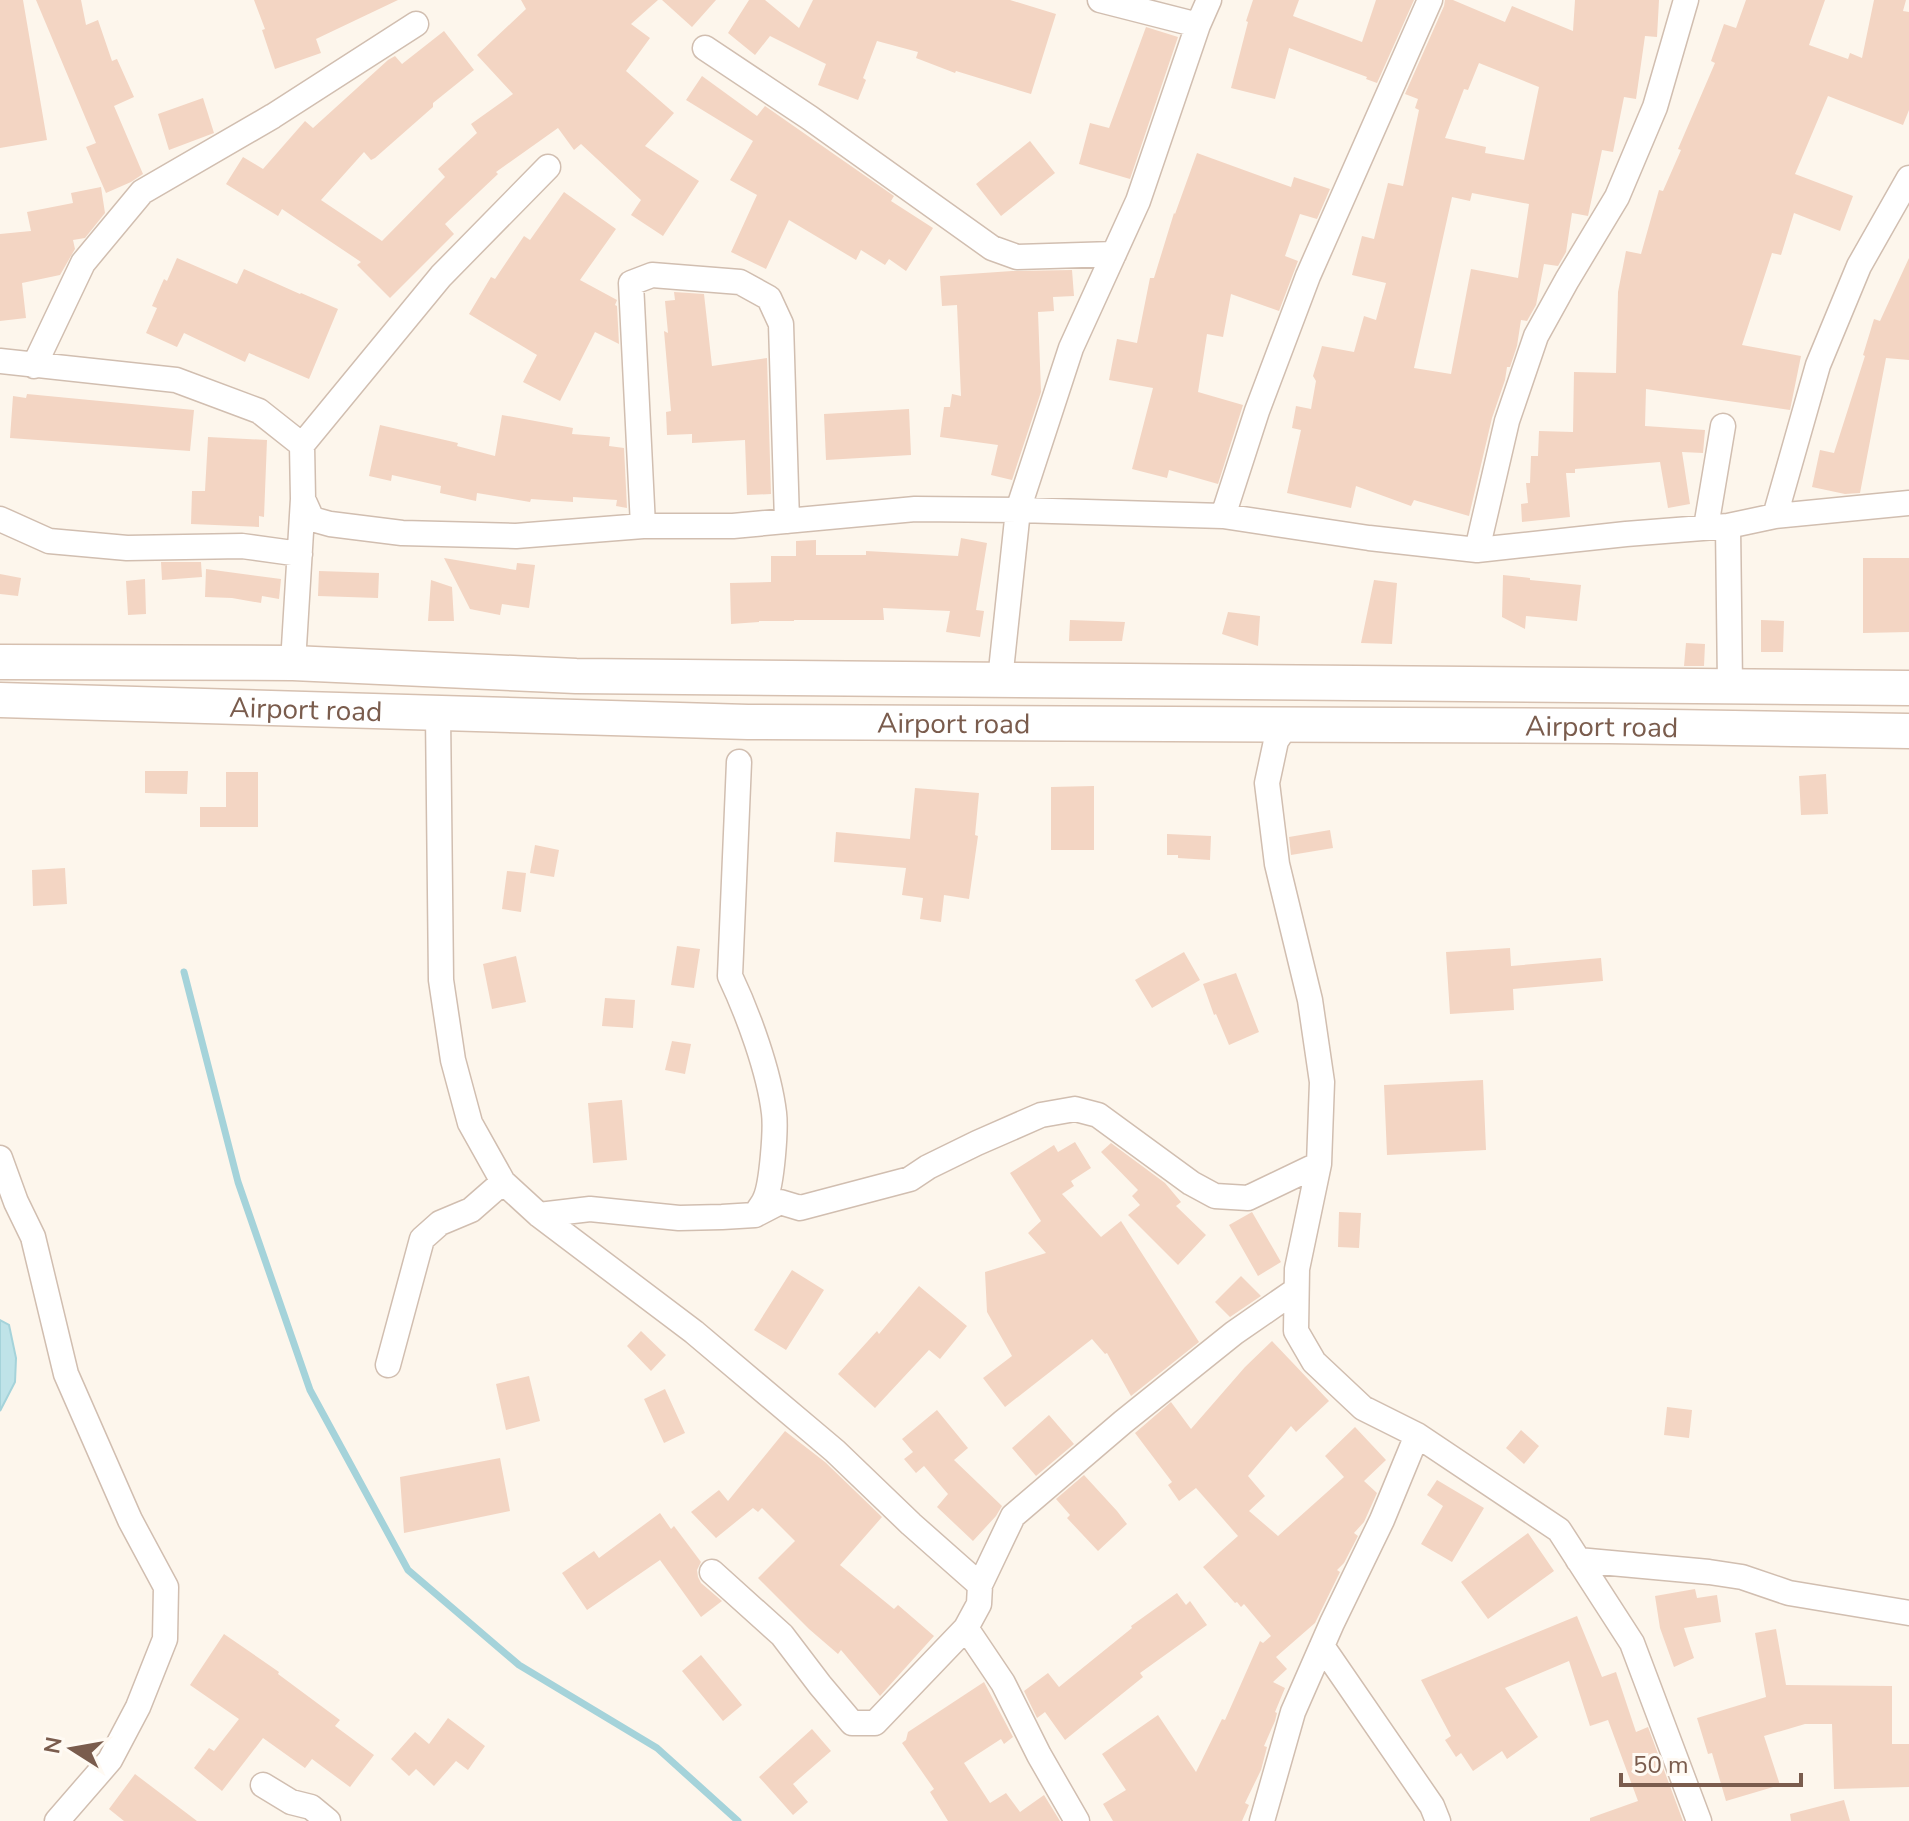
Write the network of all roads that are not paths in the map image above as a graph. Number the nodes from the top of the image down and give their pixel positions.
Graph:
1 (1100, 0) edge
2 (1209, 0) edge
3 (1430, 0) edge
4 (1686, 0) edge
5 (416, 24) dead end
6 (1198, 25) junction
7 (705, 48) dead end
8 (548, 167) dead end
9 (1909, 178) edge
10 (1114, 254) junction
11 (0, 361) edge
12 (34, 366) junction
13 (1723, 426) dead end
14 (302, 445) junction
15 (303, 499) junction
16 (1909, 503) edge
17 (1018, 510) junction
18 (1223, 516) junction
19 (1775, 516) junction
20 (0, 519) edge
21 (787, 521) junction
22 (643, 526) junction
23 (1717, 526) junction
24 (1477, 550) junction
25 (300, 554) junction
26 (0, 662) edge
27 (293, 663) junction
28 (655, 676) junction
29 (1000, 680) junction
30 (1730, 685) junction
31 (1909, 688) edge
32 (0, 700) edge
33 (438, 714) junction
34 (655, 719) junction
35 (1286, 726) junction
36 (1909, 731) edge
37 (739, 762) dead end
38 (0, 1158) edge
39 (1319, 1164) junction
40 (503, 1182) junction
41 (539, 1215) junction
42 (755, 1215) junction
43 (1296, 1290) junction
44 (388, 1365) dead end
45 (1417, 1435) junction
46 (1578, 1560) junction
47 (712, 1572) dead end
48 (980, 1585) junction
49 (1909, 1613) edge
50 (966, 1628) junction
51 (1322, 1646) junction
52 (263, 1785) dead end
53 (57, 1821) edge
54 (328, 1821) edge
55 (1077, 1821) edge
56 (1262, 1821) edge
57 (1438, 1821) edge
58 (1699, 1821) edge

1 - 6 street
2 - 6 street
3 - 18 street
4 - 24 street
5 - 12 street
6 - 10 street
7 - 10 street
8 - 14 street
9 - 19 street
10 - 17 street
11 - 12 street
12 - 14 street
13 - 23 street
14 - 15 street
15 - 22 street
15 - 25 street
16 - 19 street
17 - 18 street
17 - 21 street
17 - 29 street
18 - 24 street
19 - 23 street
20 - 25 street
21 - 22 street
21 - 22 street
23 - 24 street
23 - 30 street
25 - 27 street
26 - 27 main road, Airport road
27 - 28 main road, Airport road
28 - 29 main road, Airport road
28 - 34 main road
29 - 30 main road, Airport road
30 - 31 main road, Airport road
32 - 33 main road, Airport road
33 - 34 main road, Airport road
33 - 40 street
34 - 35 main road, Airport road
35 - 36 main road, Airport road
35 - 39 street
37 - 42 street
38 - 53 street
39 - 42 street
39 - 43 street
40 - 41 street
40 - 44 street
41 - 42 street
41 - 48 street
43 - 45 street
43 - 48 street
45 - 46 street
45 - 51 street
46 - 49 street
46 - 58 street
47 - 50 street
48 - 50 street
50 - 55 street
51 - 56 street
51 - 57 street
52 - 54 street

